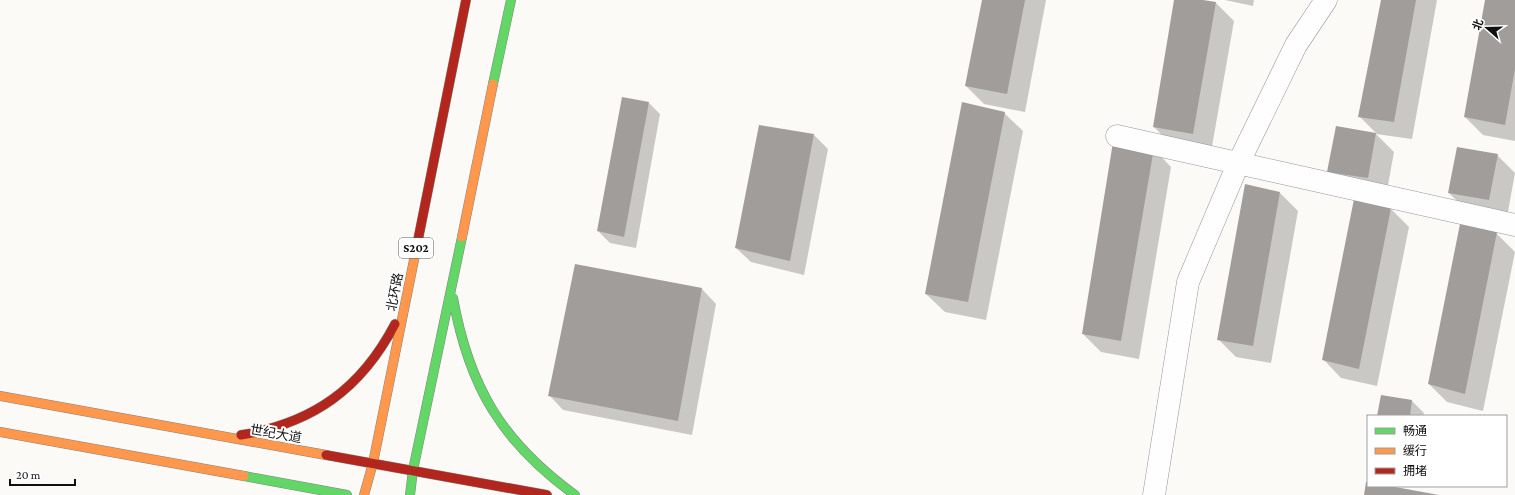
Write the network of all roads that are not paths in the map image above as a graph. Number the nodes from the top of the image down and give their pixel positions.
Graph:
1 (466, 0) edge
2 (511, 0) edge
3 (1326, 0) edge
4 (1117, 136) dead end
5 (1238, 164) junction
6 (1515, 225) edge
7 (452, 284) junction
8 (408, 286) junction
9 (0, 396) edge
10 (0, 432) edge
11 (223, 436) junction
12 (373, 463) junction
13 (412, 470) junction
14 (214, 471) junction
15 (257, 488) dead end
16 (347, 495) edge
17 (364, 495) edge
18 (410, 495) edge
19 (547, 495) edge
20 (575, 495) edge
21 (1154, 495) edge

1 - 8 main road, 北环路 / S202
2 - 7 main road
3 - 5 street
4 - 5 street
5 - 6 street
5 - 21 street
7 - 13 main road
7 - 20 main road
8 - 11 main road
8 - 12 main road, 北环路 / S202
9 - 11 main road, 世纪大道
10 - 14 main road
11 - 12 main road, 世纪大道
12 - 13 main road, 世纪大道
12 - 17 main road, 北环路 / S202
13 - 18 main road
13 - 19 main road, 世纪大道
14 - 15 main road
14 - 16 main road

